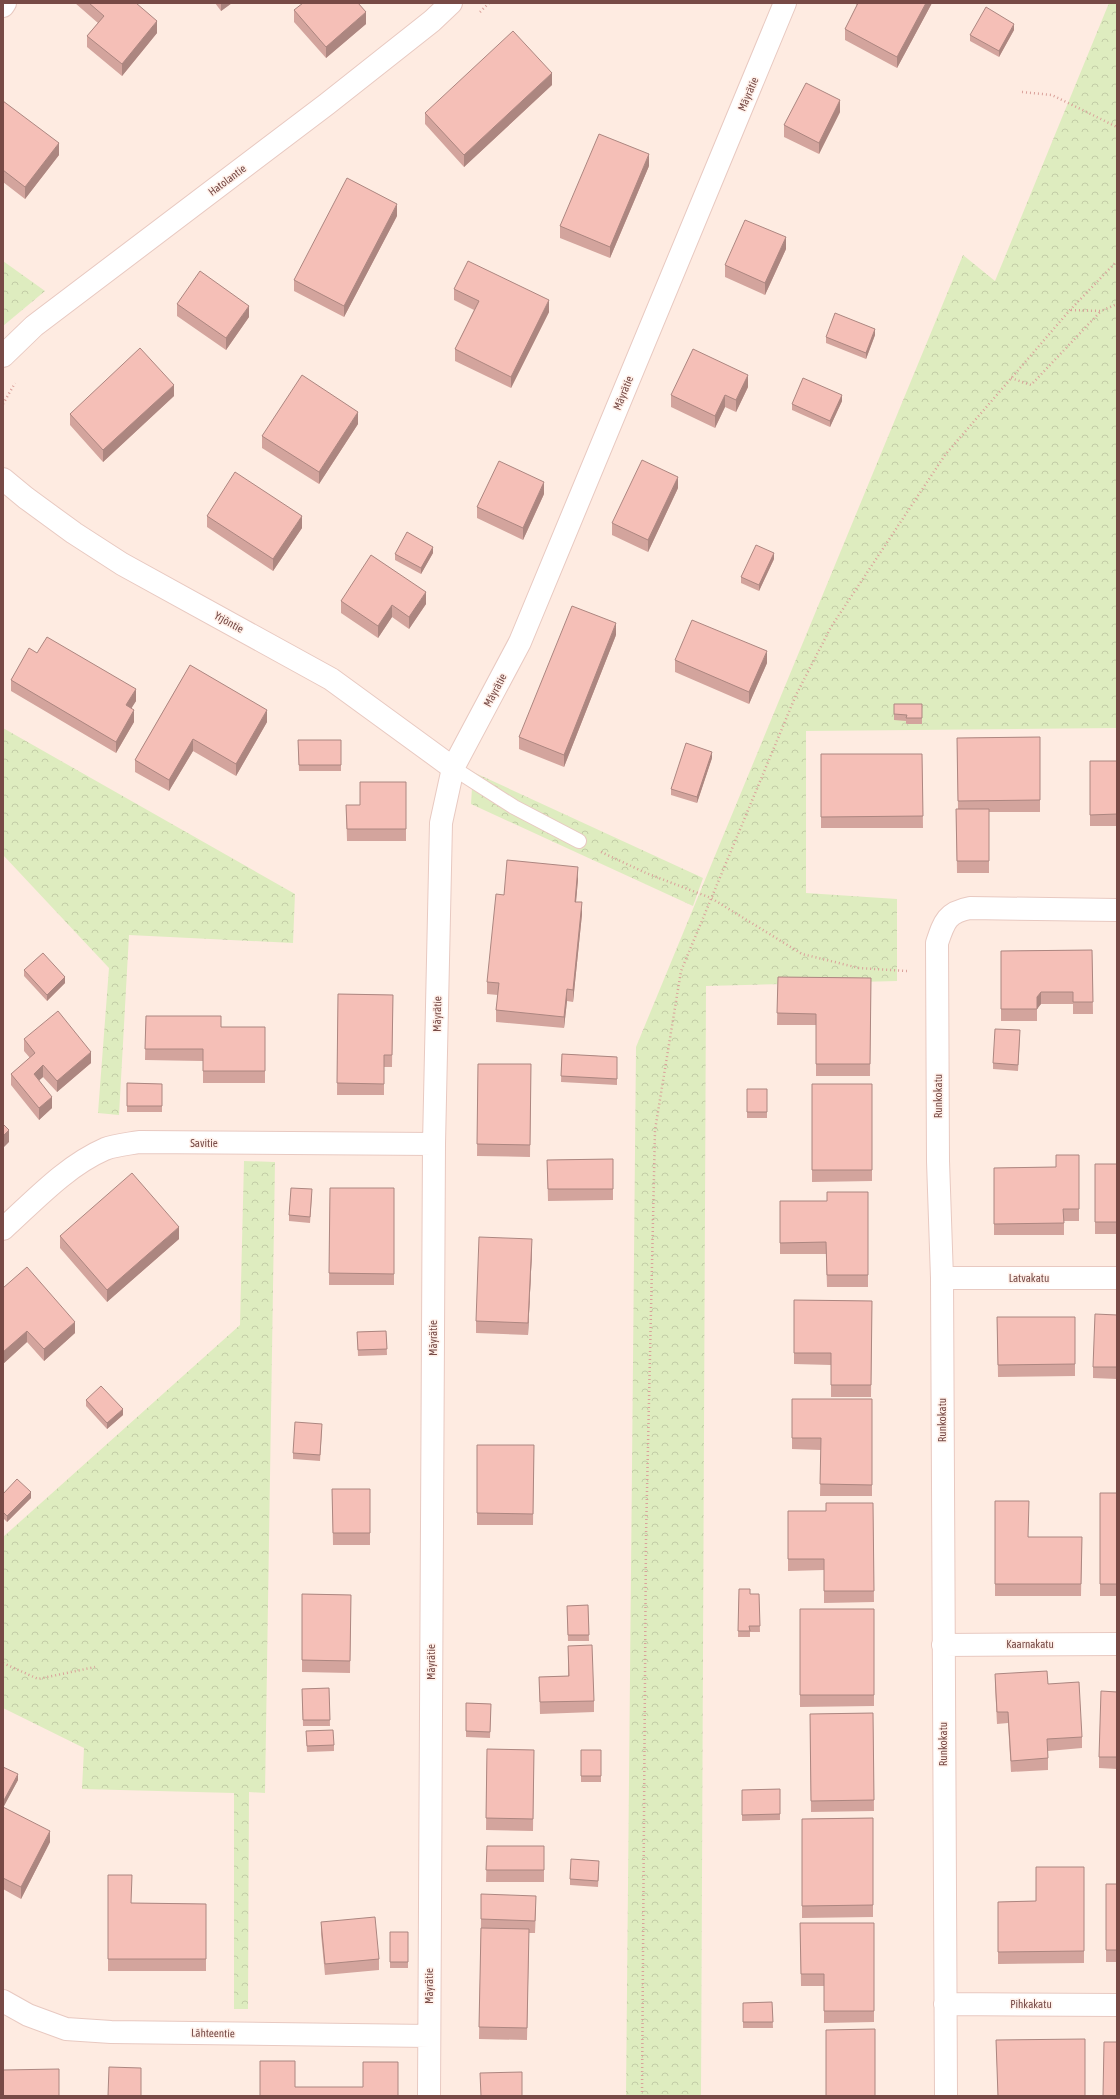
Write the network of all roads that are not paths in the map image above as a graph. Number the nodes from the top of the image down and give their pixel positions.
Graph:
1 (5, 3) edge
2 (451, 3) edge
3 (785, 3) edge
4 (3, 6) edge
5 (3, 356) edge
6 (3, 479) edge
7 (453, 768) junction
8 (579, 841) road end
9 (1117, 910) edge
10 (434, 1144) junction
11 (3, 1229) edge
12 (942, 1278) junction
13 (1117, 1278) edge
14 (1117, 1644) edge
15 (943, 1645) junction
16 (3, 2001) edge
17 (945, 2004) junction
18 (1117, 2005) edge
19 (429, 2036) junction
20 (429, 2096) edge
21 (946, 2096) edge

1 - 4 street
2 - 5 street, Hatolantie
3 - 7 street, Mäyrätie
6 - 7 street, Yrjöntie
7 - 8 lane
7 - 10 street, Mäyrätie
9 - 12 street, Runkokatu
10 - 11 street, Savitie
10 - 19 street, Mäyrätie
12 - 13 street, Latvakatu
12 - 15 street, Runkokatu
14 - 15 street, Kaarnakatu
15 - 17 street, Runkokatu
16 - 19 street, Lähteentie
17 - 18 street, Pihkakatu
17 - 21 street, Runkokatu
19 - 20 street, Mäyrätie

